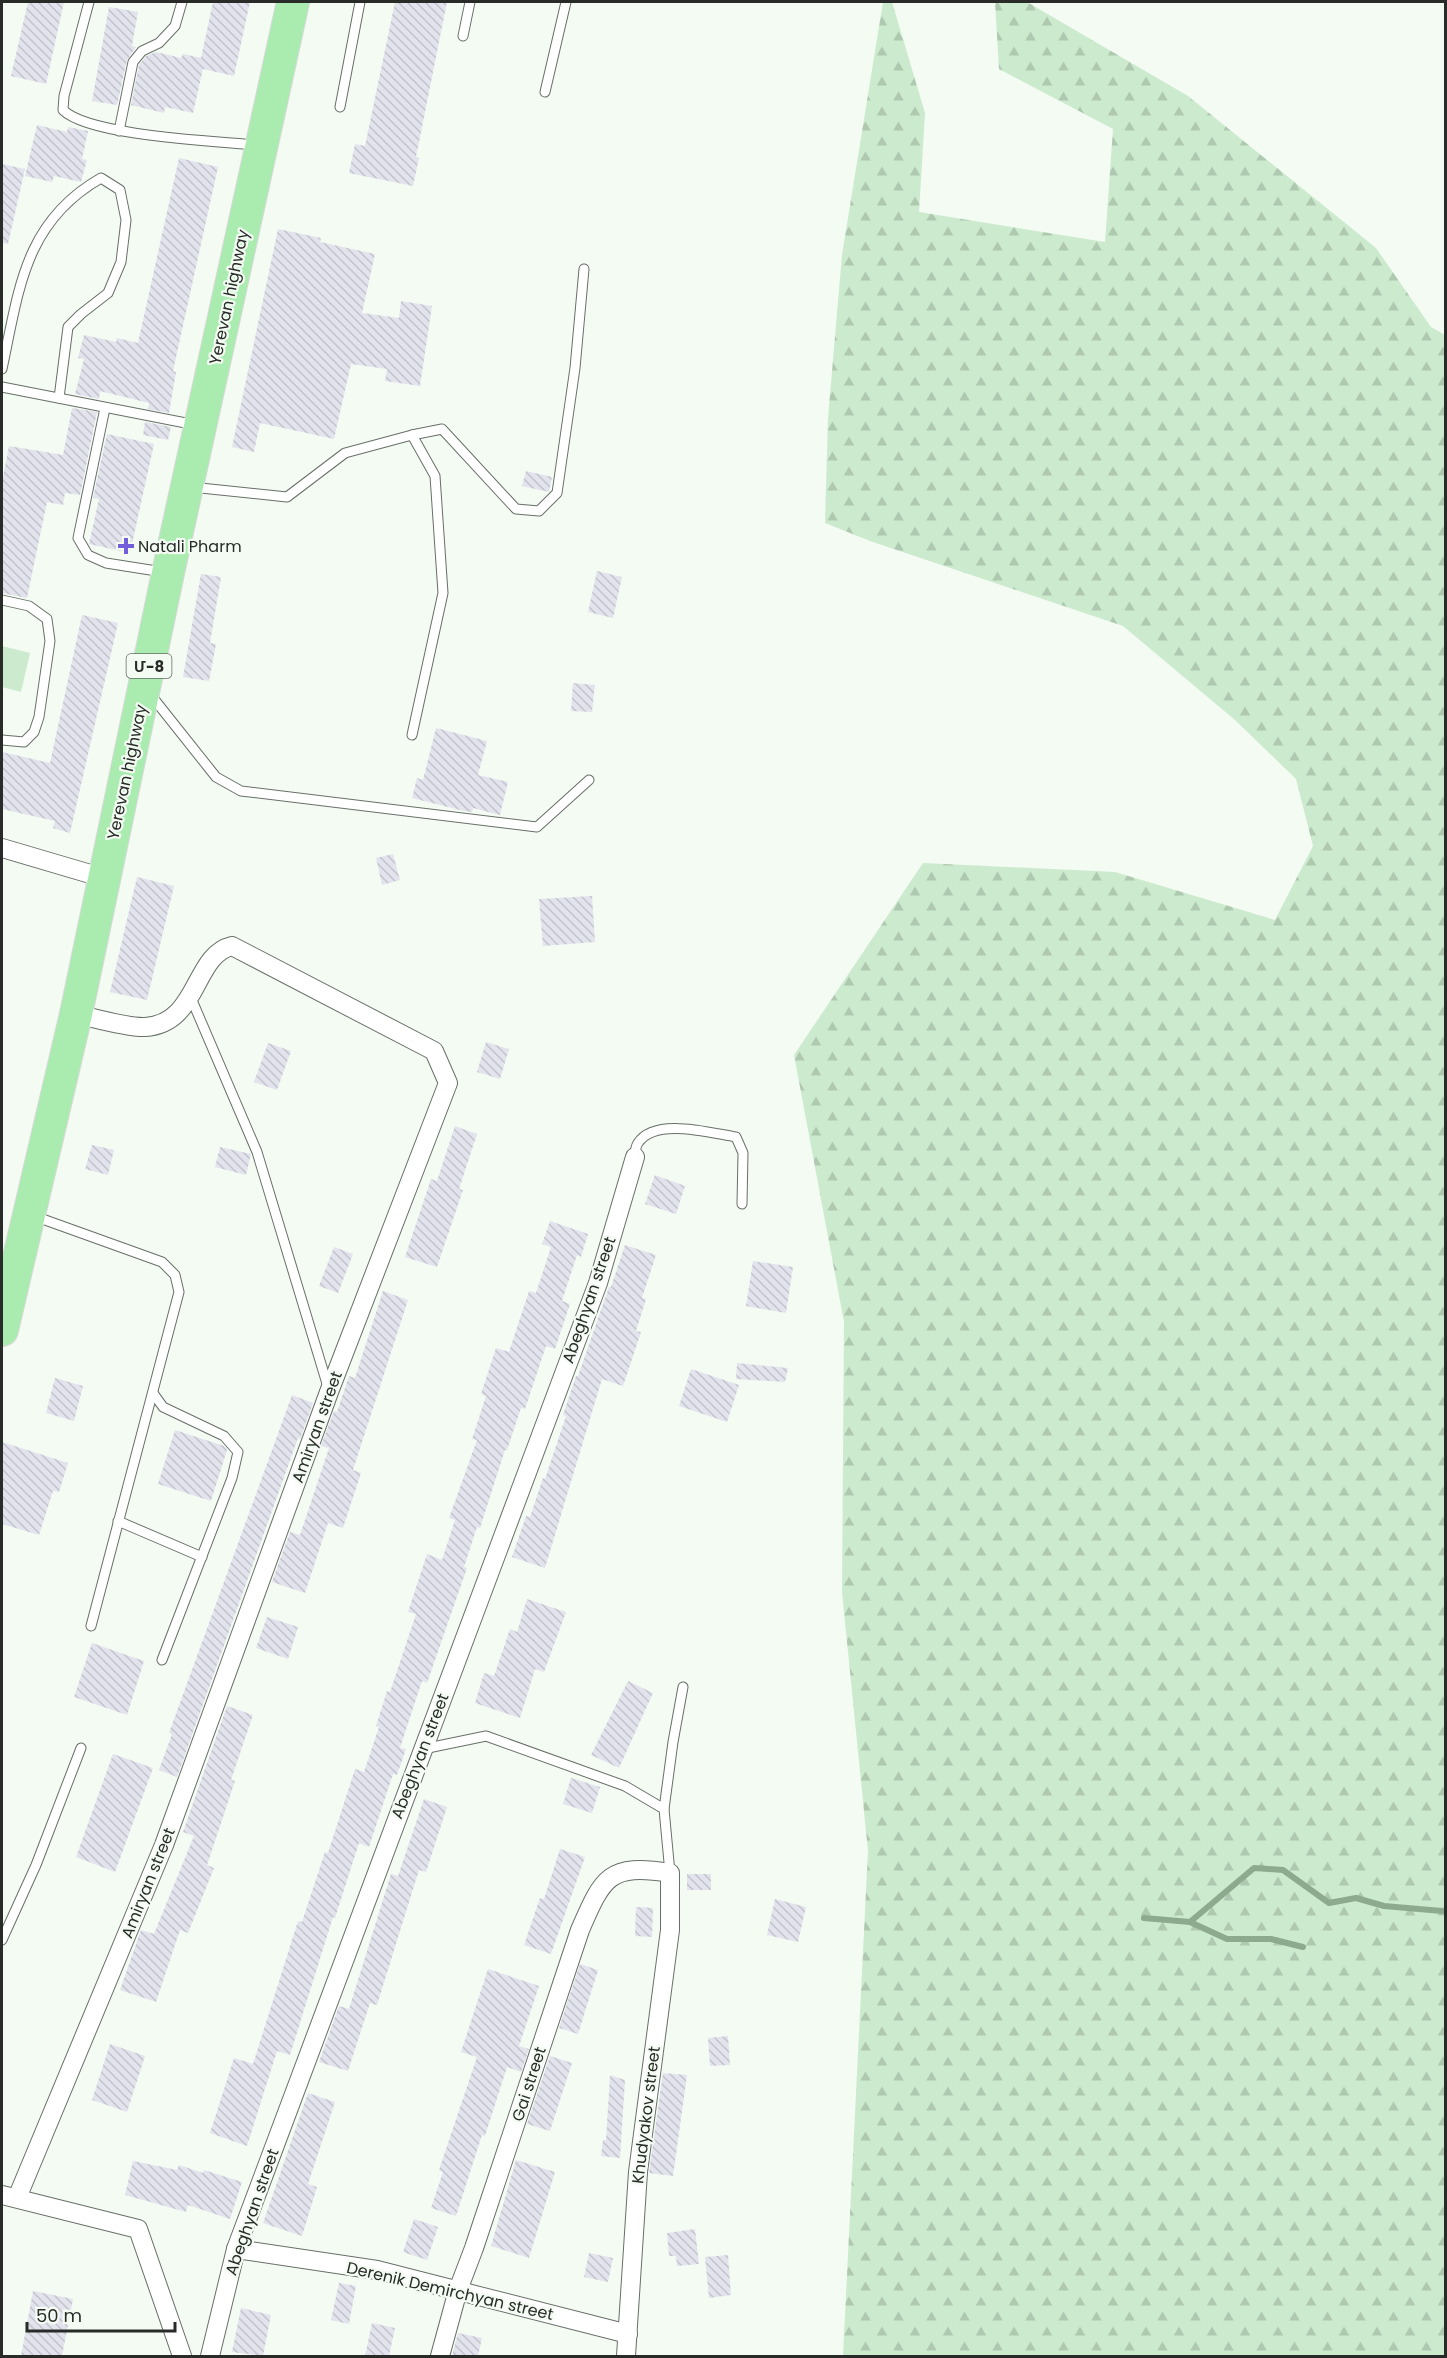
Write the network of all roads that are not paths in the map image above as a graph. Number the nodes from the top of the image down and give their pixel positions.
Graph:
1 (89, 2) edge
2 (182, 2) edge
3 (293, 2) edge
4 (360, 2) edge
5 (470, 2) edge
6 (566, 2) edge
7 (463, 36) dead end
8 (545, 92) dead end
9 (340, 107) dead end
10 (119, 131) junction
11 (262, 145) junction
12 (584, 269) dead end
13 (2, 369) edge
14 (2, 387) edge
15 (59, 398) junction
16 (105, 408) junction
17 (201, 426) junction
18 (412, 435) junction
19 (188, 487) junction
20 (168, 573) junction
21 (2, 600) edge
22 (145, 688) junction
23 (412, 735) dead end
24 (2, 740) edge
25 (589, 780) dead end
26 (2, 848) edge
27 (104, 878) junction
28 (191, 998) junction
29 (76, 1014) junction
30 (635, 1157) joint
31 (742, 1204) dead end
32 (29, 1214) junction
33 (2, 1330) edge
34 (329, 1392) junction
35 (153, 1393) junction
36 (118, 1521) junction
37 (202, 1557) junction
38 (91, 1626) dead end
39 (162, 1660) dead end
40 (683, 1688) dead end
41 (81, 1748) dead end
42 (423, 1749) junction
43 (664, 1809) junction
44 (670, 1874) junction
45 (2, 1940) edge
46 (6, 2198) edge
47 (236, 2249) junction
48 (458, 2290) junction
49 (628, 2334) junction
50 (182, 2356) edge
51 (210, 2356) edge
52 (440, 2356) edge
53 (626, 2356) edge

1 - 10 lane
2 - 10 lane
3 - 11 highway, Yerevan highway / Մ-8
4 - 9 lane
5 - 7 lane
6 - 8 lane
10 - 11 lane
11 - 17 highway, Yerevan highway / Մ-8
12 - 18 lane
13 - 15 lane
14 - 15 lane
15 - 16 lane
16 - 17 lane
16 - 20 lane
17 - 19 highway, Yerevan highway / Մ-8
18 - 19 lane
18 - 23 lane
19 - 20 highway, Yerevan highway / Մ-8
20 - 22 highway, Yerevan highway / Մ-8
21 - 24 lane
22 - 25 lane
22 - 27 highway, Yerevan highway / Մ-8
26 - 27 street
27 - 29 highway, Yerevan highway / Մ-8
28 - 29 street, Amiryan street
28 - 34 lane
28 - 34 street, Amiryan street
29 - 32 highway, Yerevan highway / Մ-8
30 - 31 lane
30 - 42 street, Abeghyan street
32 - 33 highway, Yerevan highway / Մ-8
32 - 35 lane
34 - 46 street, Amiryan street
35 - 36 lane
35 - 37 lane
36 - 37 lane
36 - 38 lane
37 - 39 lane
40 - 43 lane
41 - 45 lane
42 - 43 lane
42 - 47 street, Abeghyan street
43 - 44 lane
44 - 48 street, Gai street
44 - 49 street, Khudyakov street
46 - 50 street
47 - 48 street, Derenik Demirchyan street
47 - 51 street, Abeghyan street
48 - 49 street, Derenik Demirchyan street
48 - 52 street, Gai street
49 - 53 street, Khudyakov street

